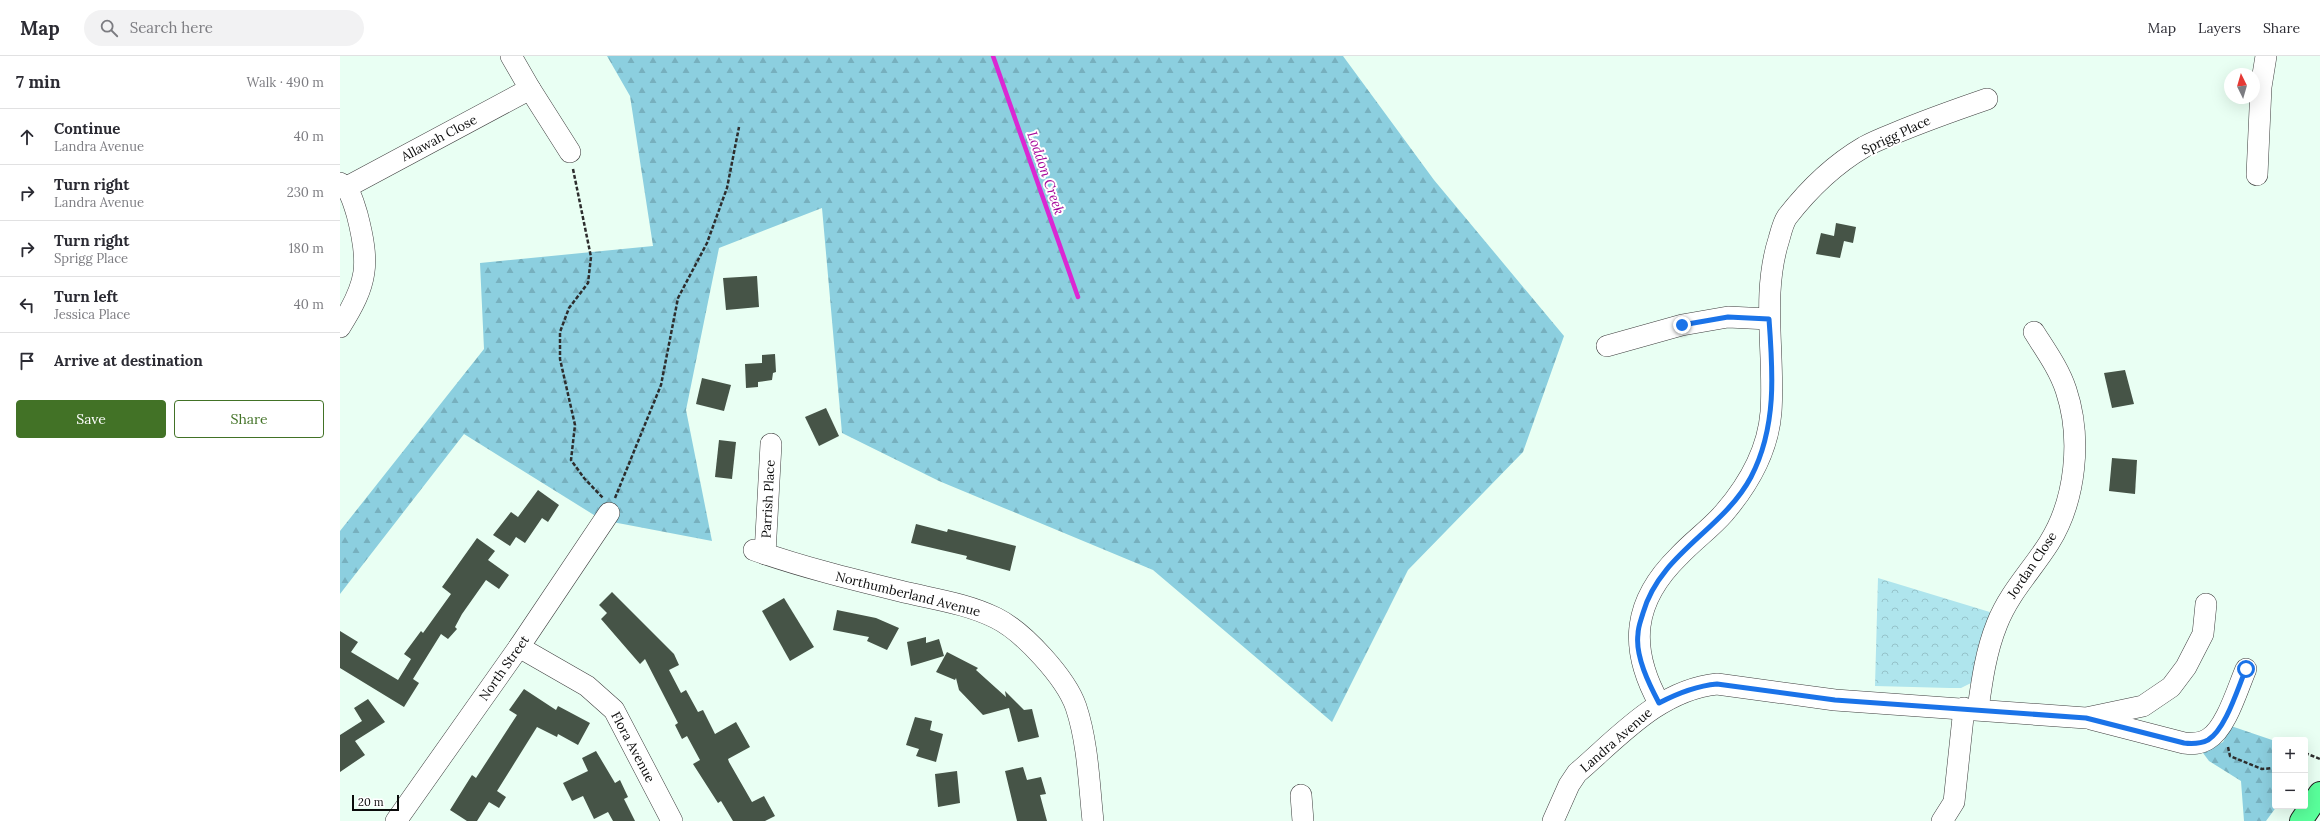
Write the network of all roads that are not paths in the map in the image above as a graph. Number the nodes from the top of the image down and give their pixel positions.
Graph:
1 (511, 56) edge
2 (2266, 56) edge
3 (530, 89) junction
4 (1987, 99) dead end
5 (570, 152) road end
6 (2257, 175) dead end
7 (344, 185) edge
8 (1769, 319) junction
9 (340, 327) edge
10 (2034, 332) dead end
11 (1607, 346) dead end
12 (770, 444) dead end
13 (609, 513) road end
14 (759, 552) joint
15 (2206, 604) dead end
16 (519, 647) junction
17 (2246, 669) dead end
18 (1659, 703) junction
19 (1971, 709) junction
20 (2086, 718) junction
21 (2320, 793) edge
22 (1301, 795) dead end
23 (396, 821) edge
24 (672, 821) edge
25 (1093, 821) edge
26 (1303, 821) edge
27 (1553, 821) edge
28 (1942, 821) edge
29 (2301, 821) edge

1 - 3 street
2 - 6 street
3 - 5 street
3 - 7 street, Allawah Close
4 - 8 street, Sprigg Place
7 - 9 street
8 - 11 street
8 - 18 street, Sprigg Place
10 - 19 street, Jordan Close
12 - 14 street, Parrish Place
13 - 16 street, North Street
14 - 25 street, Northumberland Avenue
15 - 20 street, Landra Avenue
16 - 23 street, North Street
16 - 24 street, Flora Avenue
17 - 20 street, Landra Avenue
18 - 19 street, Landra Avenue
18 - 27 street, Landra Avenue
19 - 20 street, Landra Avenue
19 - 28 street, Jordan Close
21 - 29 main road
22 - 26 street

